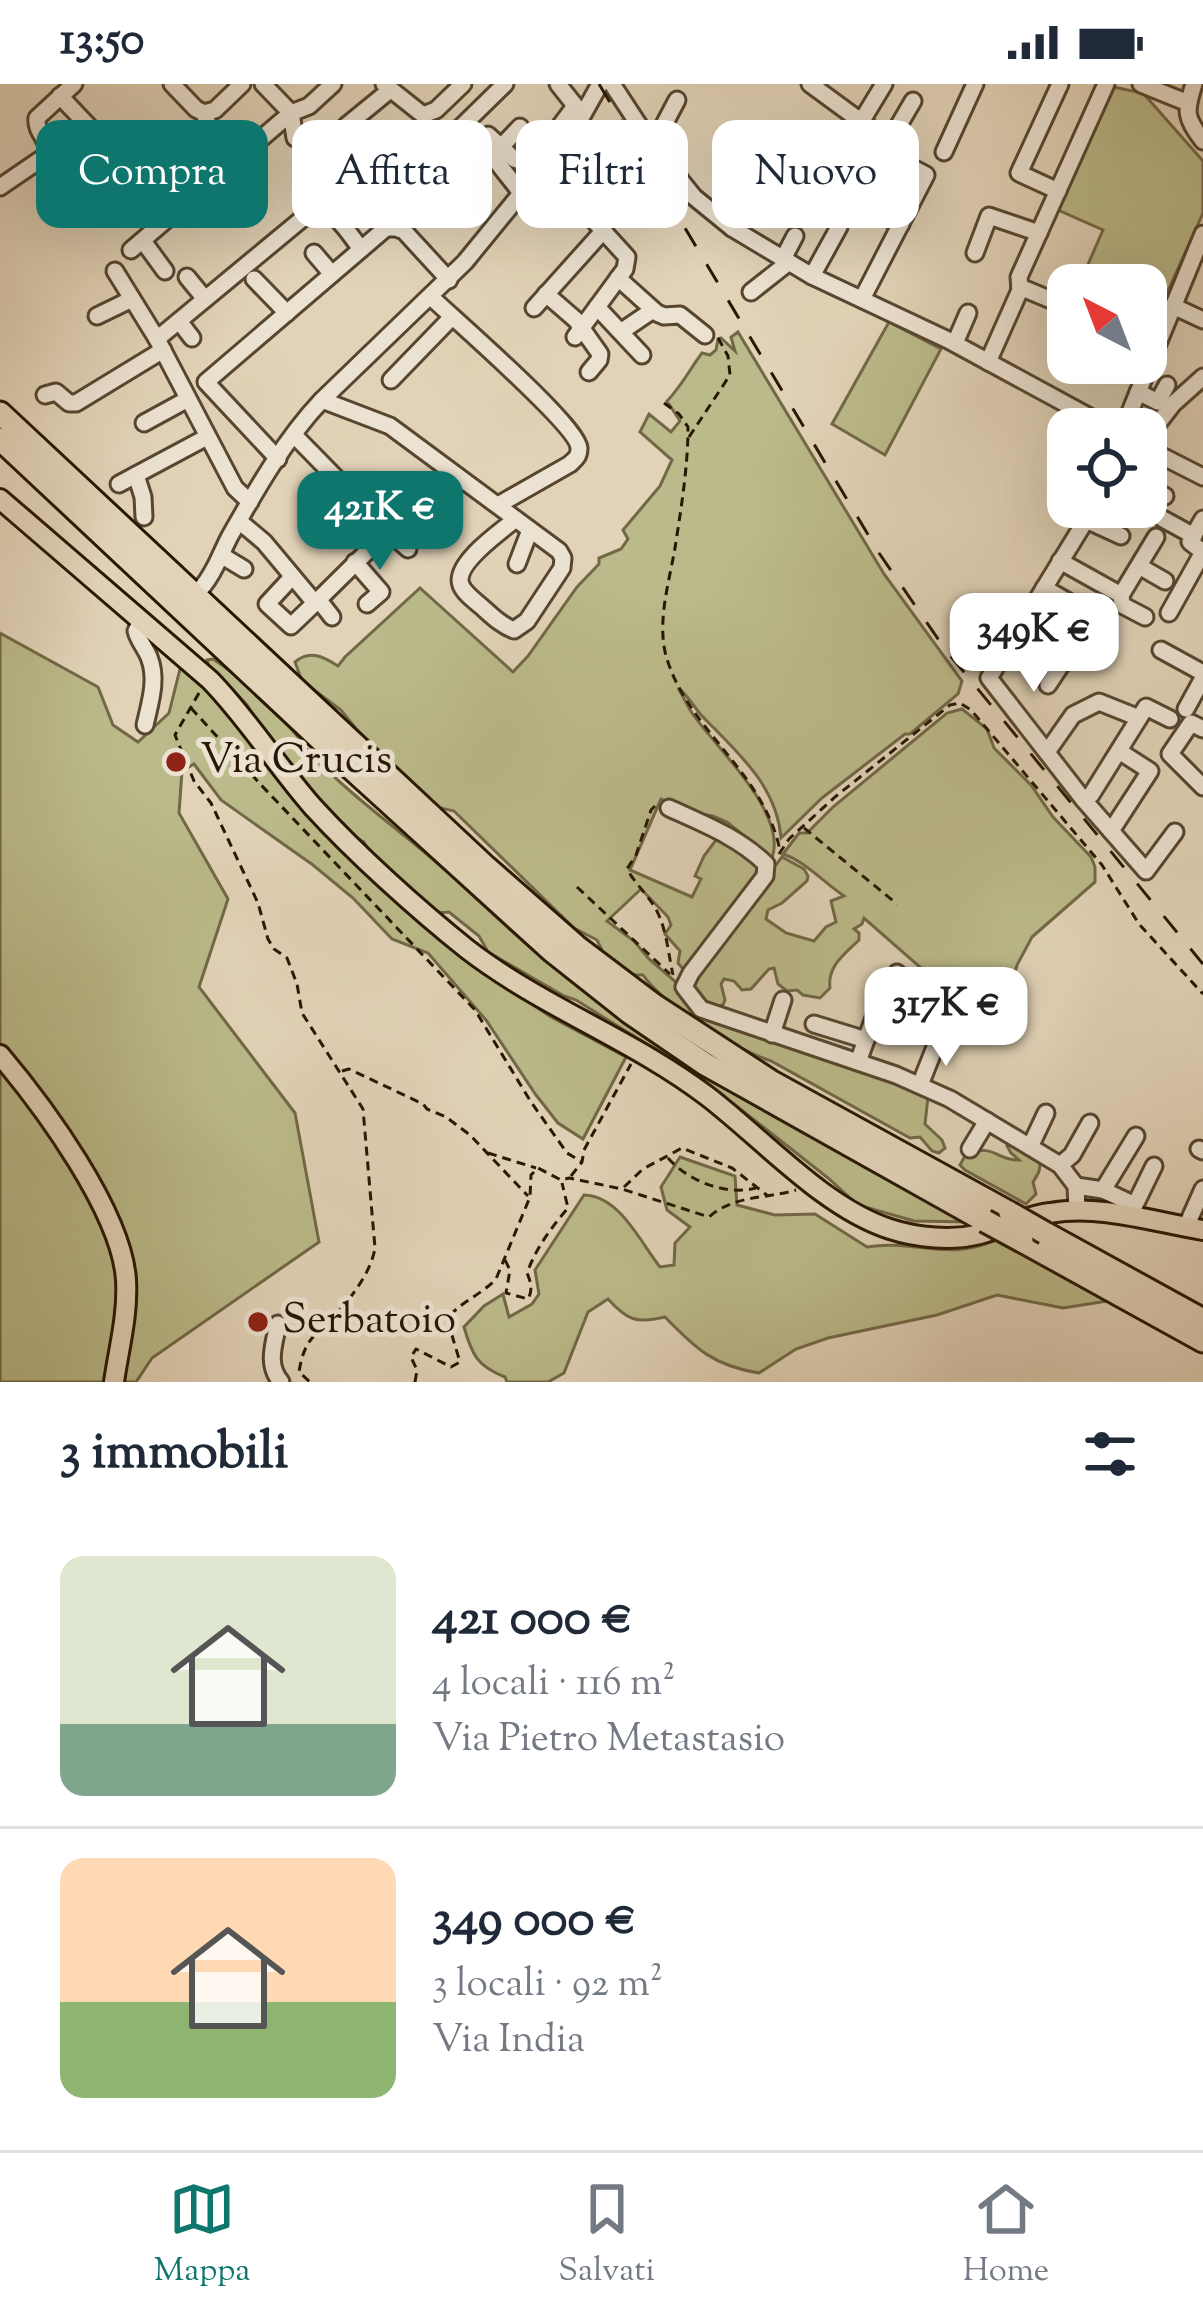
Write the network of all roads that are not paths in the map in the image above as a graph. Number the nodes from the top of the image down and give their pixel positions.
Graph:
1 (74, 84) edge
2 (172, 84) edge
3 (242, 84) edge
4 (263, 84) edge
5 (333, 84) edge
6 (463, 84) edge
7 (505, 84) edge
8 (558, 84) edge
9 (599, 84) edge
10 (611, 84) edge
11 (810, 84) edge
12 (884, 84) edge
13 (975, 84) edge
14 (1060, 84) edge
15 (1106, 84) edge
16 (1141, 84) edge
17 (1194, 84) edge
18 (387, 87) edge
19 (60, 96) junction
20 (677, 100) dead end
21 (913, 101) dead end
22 (1188, 103) junction
23 (577, 111) junction
24 (204, 113) junction
25 (291, 113) junction
26 (83, 120) edge
27 (207, 120) edge
28 (292, 120) edge
29 (352, 120) edge
30 (469, 120) edge
31 (564, 120) edge
32 (572, 120) edge
33 (635, 120) edge
34 (666, 120) edge
35 (858, 120) edge
36 (862, 120) edge
37 (904, 120) edge
38 (516, 130) edge
39 (1203, 140) edge
40 (493, 144) junction
41 (944, 152) dead end
42 (516, 184) edge
43 (0, 187) edge
44 (688, 190) edge
45 (1058, 191) junction
46 (516, 201) edge
47 (712, 212) edge
48 (733, 228) edge
49 (838, 228) edge
50 (899, 228) edge
51 (604, 230) joint
52 (1039, 233) junction
53 (1203, 234) edge
54 (795, 236) dead end
55 (361, 249) junction
56 (314, 253) dead end
57 (975, 254) dead end
58 (786, 261) junction
59 (115, 271) dead end
60 (165, 271) dead end
61 (332, 274) junction
62 (1195, 274) edge
63 (812, 276) junction
64 (187, 277) dead end
65 (619, 278) junction
66 (254, 279) dead end
67 (448, 280) junction
68 (1019, 282) junction
69 (751, 292) dead end
70 (547, 294) junction
71 (1047, 296) edge
72 (431, 297) junction
73 (132, 298) junction
74 (205, 299) junction
75 (862, 299) junction
76 (1173, 306) junction
77 (597, 307) junction
78 (534, 308) dead end
79 (653, 310) junction
80 (964, 311) dead end
81 (287, 313) junction
82 (1167, 315) edge
83 (97, 316) dead end
84 (452, 316) junction
85 (1203, 320) edge
86 (179, 321) junction
87 (622, 331) junction
88 (701, 332) road end
89 (577, 333) junction
90 (192, 338) dead end
91 (952, 342) junction
92 (160, 345) junction
93 (643, 355) dead end
94 (988, 362) junction
95 (589, 372) dead end
96 (1203, 377) edge
97 (391, 380) dead end
98 (1140, 384) edge
99 (1167, 385) dead end
100 (1138, 392) junction
101 (45, 395) dead end
102 (188, 399) junction
103 (322, 400) junction
104 (1073, 408) edge
105 (1132, 408) edge
106 (1167, 412) edge
107 (0, 413) edge
108 (144, 424) dead end
109 (204, 432) junction
110 (294, 435) junction
111 (0, 440) edge
112 (178, 441) dead end
113 (278, 459) junction
114 (1167, 459) edge
115 (136, 475) junction
116 (1203, 477) edge
117 (118, 484) dead end
118 (0, 499) edge
119 (250, 502) junction
120 (498, 505) junction
121 (144, 517) dead end
122 (1203, 519) edge
123 (239, 521) junction
124 (1167, 522) edge
125 (523, 524) junction
126 (1081, 528) edge
127 (1110, 528) edge
128 (388, 531) junction
129 (1121, 536) dead end
130 (1156, 537) dead end
131 (1192, 539) junction
132 (408, 549) dead end
133 (220, 554) junction
134 (1060, 561) junction
135 (355, 562) junction
136 (517, 564) dead end
137 (1139, 566) junction
138 (244, 568) dead end
139 (292, 577) junction
140 (1165, 581) dead end
141 (203, 586) dead end
142 (1044, 588) junction
143 (1121, 595) junction
144 (316, 601) junction
145 (367, 604) dead end
146 (1169, 613) dead end
147 (332, 617) dead end
148 (1145, 617) dead end
149 (142, 622) junction
150 (1161, 650) dead end
151 (1203, 675) edge
152 (1048, 685) dead end
153 (1186, 709) dead end
154 (1139, 718) junction
155 (1170, 719) dead end
156 (145, 725) dead end
157 (1203, 729) edge
158 (1119, 751) junction
159 (1047, 752) junction
160 (1203, 787) edge
161 (1083, 799) junction
162 (669, 808) road end
163 (1111, 831) junction
164 (1175, 832) dead end
165 (897, 974) dead end
166 (783, 1000) dead end
167 (898, 1013) dead end
168 (814, 1024) dead end
169 (772, 1034) junction
170 (866, 1040) junction
171 (0, 1055) edge
172 (858, 1062) junction
173 (920, 1085) junction
174 (1046, 1113) dead end
175 (988, 1121) junction
176 (1090, 1123) dead end
177 (1136, 1136) dead end
178 (1030, 1147) junction
179 (970, 1148) dead end
180 (1060, 1165) junction
181 (1154, 1166) dead end
182 (1076, 1186) junction
183 (1203, 1189) edge
184 (1103, 1190) junction
185 (1077, 1211) junction
186 (1194, 1229) edge
187 (1090, 1268) junction
188 (1203, 1320) edge
189 (278, 1324) dead end
190 (1203, 1341) edge
191 (114, 1382) edge
192 (281, 1382) edge

1 - 19 street
2 - 24 street
3 - 24 street
4 - 25 street
5 - 25 street
6 - 18 street
7 - 30 street
8 - 23 street
9 - 23 street
10 - 33 street
11 - 35 street
12 - 36 street
13 - 41 street
14 - 45 street
15 - 45 street
16 - 22 street
17 - 22 street
18 - 29 street
19 - 26 street
19 - 43 street
20 - 34 street
21 - 37 street
22 - 39 street
23 - 31 street
23 - 32 street
23 - 40 street
24 - 27 street
25 - 28 street
25 - 60 street
38 - 40 street
40 - 42 street
44 - 47 street
45 - 52 street
46 - 67 street
48 - 58 street
49 - 63 street
50 - 75 street
51 - 65 street
51 - 70 street
52 - 57 street
52 - 68 street
53 - 62 street
54 - 58 street
55 - 61 street
55 - 67 street
55 - 74 street
56 - 61 street
58 - 63 street
58 - 69 street
59 - 73 street
61 - 81 street
62 - 76 street
63 - 75 street
64 - 74 street
65 - 77 street
65 - 79 street
66 - 81 street
67 - 72 street
68 - 71 street
68 - 94 street
70 - 78 street
70 - 89 street
72 - 84 street
72 - 103 street
73 - 83 street
73 - 92 street
74 - 86 street
75 - 91 street
76 - 82 street
76 - 85 street
77 - 87 street
77 - 89 street
79 - 87 street
79 - 88 street
80 - 91 street
81 - 113 street
84 - 97 street
84 - 120 street
86 - 90 street
86 - 92 street
87 - 93 street
89 - 95 street
91 - 94 street
92 - 101 street
92 - 102 street
94 - 104 street
96 - 106 street
98 - 100 street
99 - 100 street
100 - 105 street
102 - 108 street
102 - 109 street
103 - 110 street
103 - 120 street
107 - 187 highway, bridge
109 - 112 street
109 - 115 street
109 - 119 street
110 - 113 street
110 - 128 street
111 - 187 highway, bridge
113 - 119 street
114 - 116 street
115 - 117 street
115 - 121 street
118 - 149 main road
119 - 123 street
120 - 125 street
122 - 131 street
123 - 133 street
123 - 139 street
124 - 131 street
125 - 125 street
125 - 136 street
126 - 134 street
127 - 129 street
128 - 132 street
128 - 135 street
130 - 137 street
131 - 146 street
133 - 138 street
133 - 141 street
134 - 142 street
134 - 143 street
135 - 144 street
135 - 145 street
137 - 140 street
137 - 143 street
139 - 144 street
139 - 144 street
142 - 152 street
142 - 159 street
143 - 148 street
144 - 147 street
149 - 156 street
149 - 185 main road
150 - 151 street
151 - 153 street
154 - 155 street
154 - 158 street
154 - 159 street
157 - 160 street
158 - 161 street
158 - 163 street
159 - 161 street
161 - 163 street
162 - 169 street
163 - 164 street
165 - 170 street
166 - 169 street
167 - 173 street
168 - 170 street
169 - 172 street
170 - 172 street
171 - 191 main road
172 - 173 street
173 - 175 street
174 - 178 street
175 - 178 street
175 - 179 street
176 - 180 street
177 - 184 street
178 - 180 street
180 - 182 street
181 - 184 street
182 - 184 street
182 - 185 street
183 - 186 street
185 - 186 main road
187 - 188 highway
187 - 190 highway
189 - 192 street

